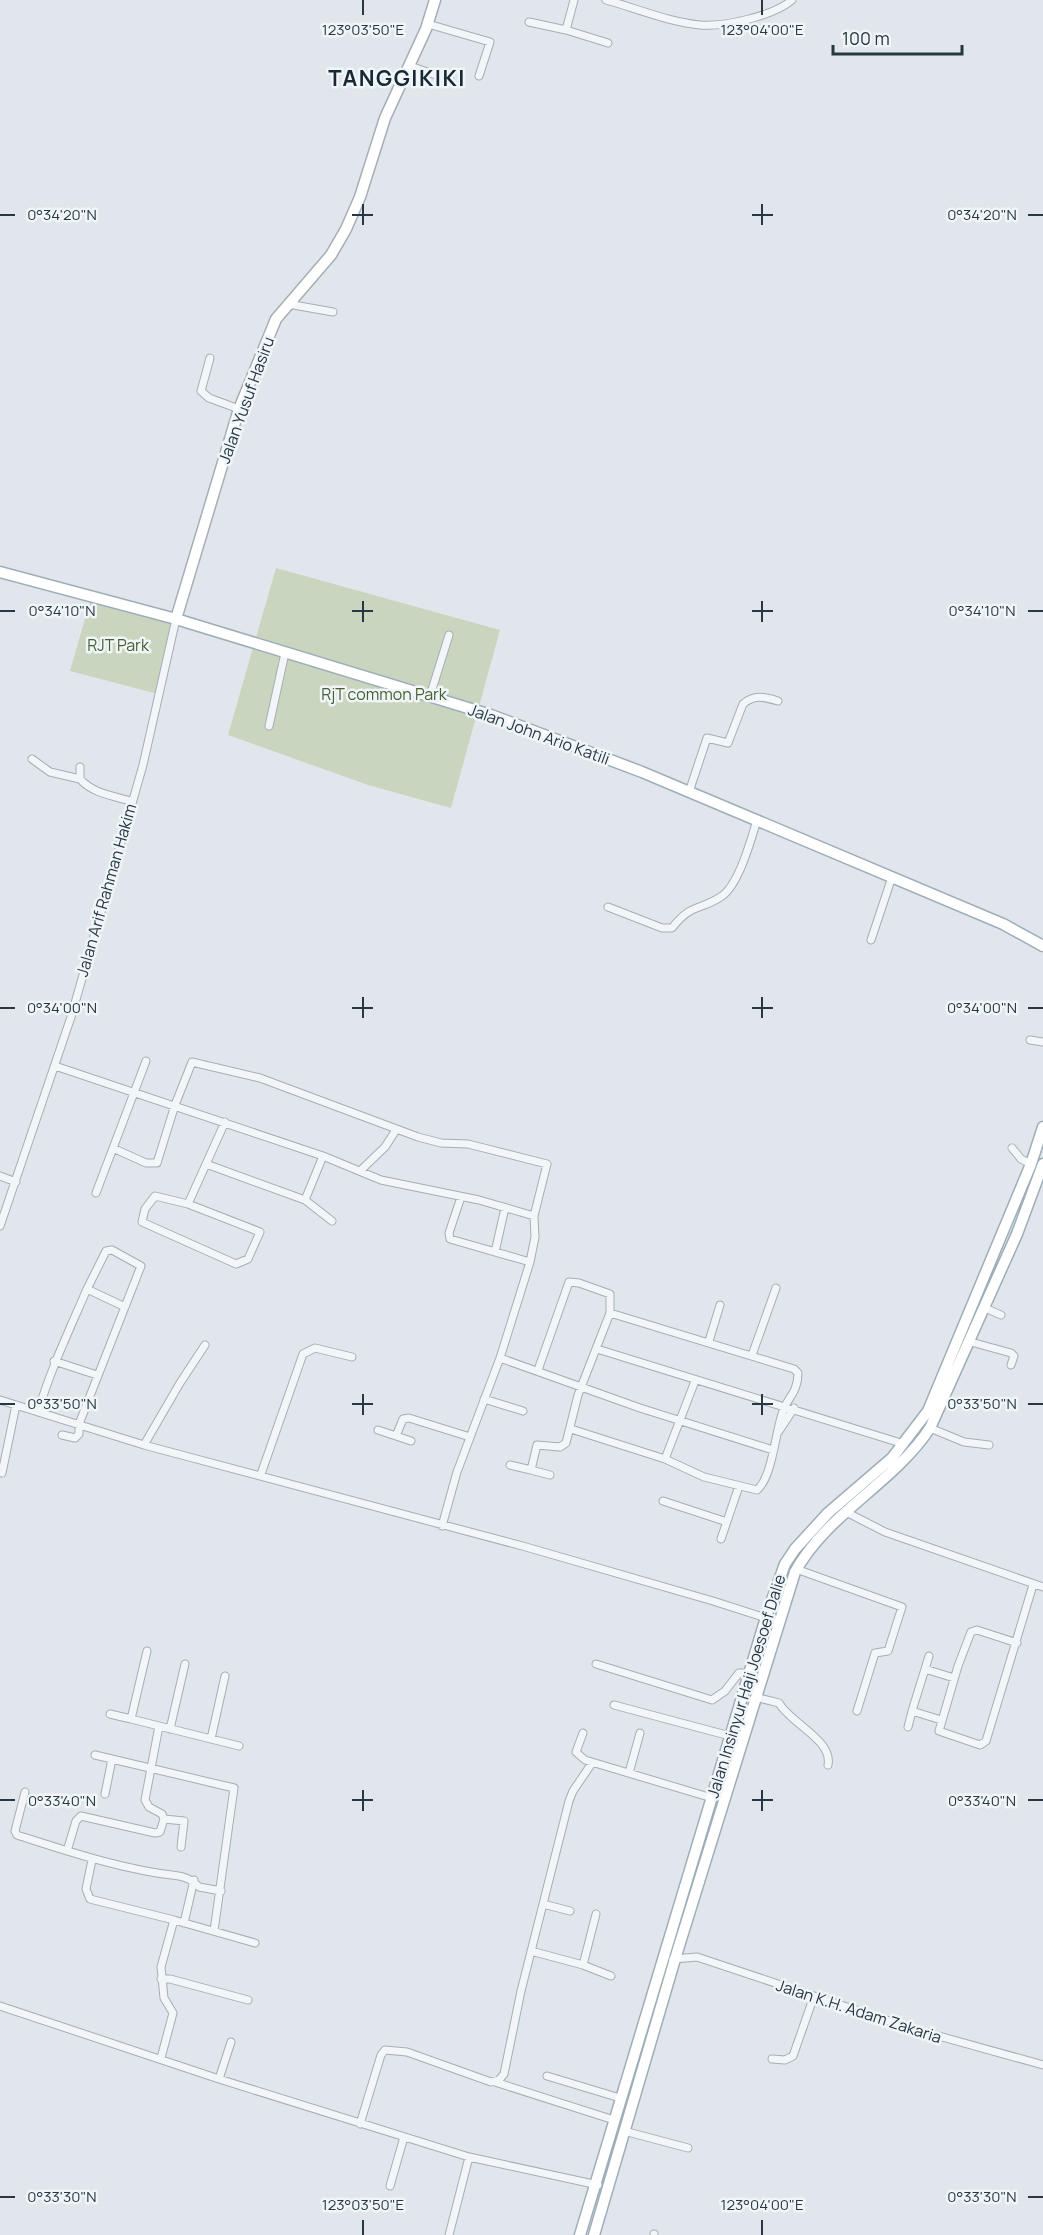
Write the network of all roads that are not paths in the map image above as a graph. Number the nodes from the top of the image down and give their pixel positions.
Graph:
1 (435, 0) edge
2 (574, 0) edge
3 (606, 0) edge
4 (792, 0) edge
5 (529, 22) dead end
6 (428, 24) junction
7 (566, 30) junction
8 (609, 44) dead end
9 (410, 66) junction
10 (479, 76) dead end
11 (450, 80) dead end
12 (288, 303) junction
13 (333, 312) dead end
14 (210, 358) dead end
15 (239, 409) junction
16 (0, 572) edge
17 (176, 620) junction
18 (449, 635) dead end
19 (285, 653) junction
20 (430, 696) junction
21 (778, 701) dead end
22 (269, 726) dead end
23 (32, 759) dead end
24 (80, 767) dead end
25 (80, 780) junction
26 (689, 792) junction
27 (131, 801) junction
28 (757, 820) junction
29 (892, 877) junction
30 (608, 907) dead end
31 (1026, 934) junction
32 (1043, 938) edge
33 (871, 940) dead end
34 (1043, 946) edge
35 (1030, 1040) dead end
36 (1043, 1042) edge
37 (146, 1061) dead end
38 (55, 1066) junction
39 (135, 1093) junction
40 (175, 1105) junction
41 (225, 1122) junction
42 (1043, 1127) edge
43 (396, 1130) junction
44 (1012, 1148) dead end
45 (115, 1149) junction
46 (323, 1156) junction
47 (206, 1164) junction
48 (1031, 1164) junction
49 (1043, 1164) edge
50 (360, 1171) junction
51 (0, 1176) edge
52 (16, 1182) junction
53 (96, 1193) dead end
54 (461, 1197) junction
55 (305, 1200) junction
56 (188, 1204) junction
57 (505, 1208) junction
58 (534, 1216) junction
59 (332, 1221) dead end
60 (0, 1226) edge
61 (495, 1252) junction
62 (530, 1262) junction
63 (776, 1288) dead end
64 (87, 1289) junction
65 (720, 1305) dead end
66 (125, 1306) junction
67 (985, 1308) junction
68 (610, 1312) junction
69 (1001, 1315) dead end
70 (709, 1341) junction
71 (970, 1342) junction
72 (206, 1345) dead end
73 (597, 1350) junction
74 (752, 1355) junction
75 (352, 1357) dead end
76 (500, 1358) junction
77 (54, 1361) junction
78 (1011, 1365) dead end
79 (538, 1370) junction
80 (97, 1376) junction
81 (695, 1381) junction
82 (582, 1386) junction
83 (484, 1399) junction
84 (0, 1400) edge
85 (16, 1405) junction
86 (785, 1406) junction
87 (794, 1408) junction
88 (523, 1411) dead end
89 (38, 1412) junction
90 (680, 1421) junction
91 (79, 1424) junction
92 (930, 1428) junction
93 (571, 1429) junction
94 (378, 1430) dead end
95 (778, 1433) junction
96 (62, 1435) dead end
97 (396, 1436) junction
98 (470, 1437) junction
99 (411, 1441) dead end
100 (904, 1444) junction
101 (144, 1445) junction
102 (989, 1445) dead end
103 (773, 1450) junction
104 (665, 1459) junction
105 (510, 1465) dead end
106 (531, 1470) junction
107 (2, 1473) dead end
108 (261, 1474) junction
109 (550, 1475) dead end
110 (739, 1486) junction
111 (663, 1501) dead end
112 (846, 1512) junction
113 (724, 1521) junction
114 (442, 1526) junction
115 (721, 1539) dead end
116 (796, 1569) junction
117 (1033, 1585) junction
118 (1043, 1587) edge
119 (766, 1618) junction
120 (778, 1624) junction
121 (1017, 1643) junction
122 (147, 1651) dead end
123 (929, 1656) dead end
124 (185, 1664) dead end
125 (596, 1664) dead end
126 (925, 1669) junction
127 (749, 1673) junction
128 (225, 1676) dead end
129 (954, 1678) junction
130 (755, 1697) junction
131 (614, 1705) dead end
132 (857, 1711) dead end
133 (912, 1711) junction
134 (110, 1714) dead end
135 (131, 1719) junction
136 (940, 1720) junction
137 (159, 1726) junction
138 (908, 1727) dead end
139 (170, 1729) junction
140 (583, 1733) dead end
141 (639, 1733) dead end
142 (730, 1736) junction
143 (211, 1739) junction
144 (238, 1746) dead end
145 (95, 1755) dead end
146 (112, 1759) junction
147 (592, 1763) junction
148 (828, 1765) dead end
149 (151, 1768) junction
150 (629, 1773) junction
151 (25, 1792) dead end
152 (105, 1794) dead end
153 (712, 1798) junction
154 (164, 1819) junction
155 (181, 1847) dead end
156 (67, 1851) junction
157 (92, 1860) junction
158 (194, 1880) junction
159 (221, 1891) junction
160 (543, 1904) junction
161 (570, 1911) dead end
162 (596, 1914) dead end
163 (174, 1920) junction
164 (184, 1923) junction
165 (214, 1931) junction
166 (255, 1944) dead end
167 (531, 1951) junction
168 (675, 1959) junction
169 (662, 1961) junction
170 (584, 1965) junction
171 (611, 1976) dead end
172 (161, 1979) junction
173 (814, 1996) junction
174 (248, 2000) dead end
175 (0, 2006) edge
176 (231, 2042) dead end
177 (161, 2058) junction
178 (772, 2059) dead end
179 (1043, 2066) edge
180 (547, 2076) dead end
181 (219, 2079) junction
182 (495, 2082) junction
183 (620, 2098) junction
184 (614, 2120) junction
185 (360, 2124) junction
186 (624, 2132) junction
187 (404, 2137) junction
188 (688, 2148) dead end
189 (469, 2157) junction
190 (594, 2184) junction
191 (390, 2186) dead end
192 (609, 2188) junction
193 (449, 2235) edge
194 (580, 2235) edge
195 (594, 2235) edge

1 - 6 main road, Jalan Yusuf Hasiru
2 - 7 street
3 - 4 street
5 - 7 street
6 - 9 main road, Jalan Yusuf Hasiru
6 - 10 street
7 - 8 street
9 - 11 street
9 - 12 main road, Jalan Yusuf Hasiru
12 - 13 street
12 - 15 main road, Jalan Yusuf Hasiru
14 - 15 street
15 - 17 main road, Jalan Yusuf Hasiru
16 - 17 main road, Jalan John Ario Katili
17 - 19 main road, Jalan John Ario Katili
17 - 27 street, Jalan Arif Rahman Hakim
18 - 20 street
19 - 20 main road, Jalan John Ario Katili
19 - 22 street
20 - 26 main road, Jalan John Ario Katili
21 - 26 street
23 - 25 street
24 - 25 street
25 - 27 street
26 - 28 main road, Jalan John Ario Katili
27 - 38 street, Jalan Arif Rahman Hakim
28 - 29 main road, Jalan John Ario Katili
28 - 30 street
29 - 31 main road, Jalan John Ario Katili
29 - 33 street
31 - 32 main road, Jalan John Ario Katili
31 - 34 main road, Jalan John Ario Katili
35 - 36 street
37 - 39 street
38 - 39 street
38 - 52 street, Jalan Arif Rahman Hakim
39 - 40 street
39 - 45 street
40 - 41 street
40 - 43 street
40 - 45 street
41 - 46 street
41 - 47 street
42 - 48 main road, Jalan Insinyur Haji Joesoef Dalie
43 - 50 street
43 - 58 street
44 - 48 street
45 - 53 street
46 - 50 street
46 - 55 street
47 - 55 street
47 - 56 street
48 - 100 main road, Jalan Insinyur Haji Joesoef Dalie
49 - 67 main road, Jalan Insinyur Haji Joesoef Dalie
50 - 54 street
51 - 52 street
52 - 60 street, Jalan Arif Rahman Hakim
54 - 57 street
54 - 61 street
55 - 59 street
56 - 56 street
57 - 58 street
57 - 61 street
58 - 62 street
61 - 62 street
62 - 76 street
63 - 74 street
64 - 66 street
64 - 66 street
64 - 77 street
65 - 70 street
66 - 80 street
67 - 69 street
67 - 71 main road, Jalan Insinyur Haji Joesoef Dalie
68 - 70 street
68 - 73 street
68 - 79 street
70 - 74 street
71 - 78 street
71 - 92 main road, Jalan Insinyur Haji Joesoef Dalie
72 - 101 street
73 - 81 street
73 - 82 street
74 - 86 street
75 - 108 street
76 - 79 street
76 - 83 street
77 - 80 street
77 - 89 street
79 - 82 street
80 - 91 street
81 - 86 street
81 - 90 street
82 - 90 street
82 - 93 street
83 - 88 street
83 - 98 street
84 - 85 street
85 - 89 street
85 - 107 street
86 - 87 street
86 - 95 street
87 - 95 street
87 - 100 street
89 - 91 street
90 - 103 street
90 - 104 street
91 - 96 street
91 - 101 street
92 - 102 street
92 - 112 main road, Jalan Insinyur Haji Joesoef Dalie
93 - 104 street
93 - 106 street
94 - 97 street
95 - 103 street
97 - 98 street
97 - 99 street
98 - 114 street
100 - 119 main road, Jalan Insinyur Haji Joesoef Dalie
101 - 108 street
103 - 110 street
104 - 110 street
105 - 106 street
106 - 109 street
108 - 114 street
110 - 113 street
111 - 113 street
112 - 116 main road, Jalan Insinyur Haji Joesoef Dalie
112 - 117 street
113 - 115 street
114 - 119 street
116 - 120 main road, Jalan Insinyur Haji Joesoef Dalie
116 - 132 street
117 - 118 street
117 - 121 street
119 - 120 street
119 - 127 main road, Jalan Insinyur Haji Joesoef Dalie
120 - 130 main road, Jalan Insinyur Haji Joesoef Dalie
121 - 129 street
121 - 136 street
122 - 135 street
123 - 126 street
124 - 139 street
125 - 127 street
126 - 129 street
126 - 133 street
127 - 142 main road, Jalan Insinyur Haji Joesoef Dalie
128 - 143 street
129 - 136 street
130 - 148 street
130 - 168 main road, Jalan Insinyur Haji Joesoef Dalie
131 - 142 street
133 - 136 street
133 - 138 street
134 - 135 street
135 - 137 street
137 - 139 street
137 - 149 street
139 - 143 street
140 - 147 street
141 - 150 street
142 - 153 main road, Jalan Insinyur Haji Joesoef Dalie
143 - 144 street
145 - 146 street
146 - 149 street
146 - 152 street
147 - 150 street
147 - 160 street
149 - 154 street
149 - 159 street
150 - 153 street
151 - 156 street
153 - 169 main road, Jalan Insinyur Haji Joesoef Dalie
154 - 155 street
154 - 156 street
156 - 157 street
157 - 158 street
157 - 163 street
158 - 159 street
158 - 164 street
159 - 165 street
160 - 161 street
160 - 167 street
162 - 170 street
163 - 164 street
163 - 172 street
164 - 165 street
165 - 166 street
167 - 170 street
167 - 182 street
168 - 169 street, Jalan K.H. Adam Zakaria
168 - 173 street, Jalan K.H. Adam Zakaria
168 - 186 main road, Jalan Insinyur Haji Joesoef Dalie
169 - 183 main road, Jalan Insinyur Haji Joesoef Dalie
170 - 171 street
172 - 174 street
172 - 177 street
173 - 178 street
173 - 179 street, Jalan K.H. Adam Zakaria
175 - 177 street
176 - 181 street
177 - 181 street
180 - 183 street
181 - 185 street
182 - 184 street
182 - 185 street
183 - 184 main road, Jalan Insinyur Haji Joesoef Dalie
184 - 190 main road, Jalan Insinyur Haji Joesoef Dalie
185 - 187 street
186 - 188 street
186 - 192 main road, Jalan Insinyur Haji Joesoef Dalie
187 - 189 street
187 - 191 street
189 - 190 street
189 - 193 street
190 - 192 street
190 - 194 main road, Jalan Insinyur Haji Joesoef Dalie
192 - 195 main road, Jalan Insinyur Haji Joesoef Dalie

